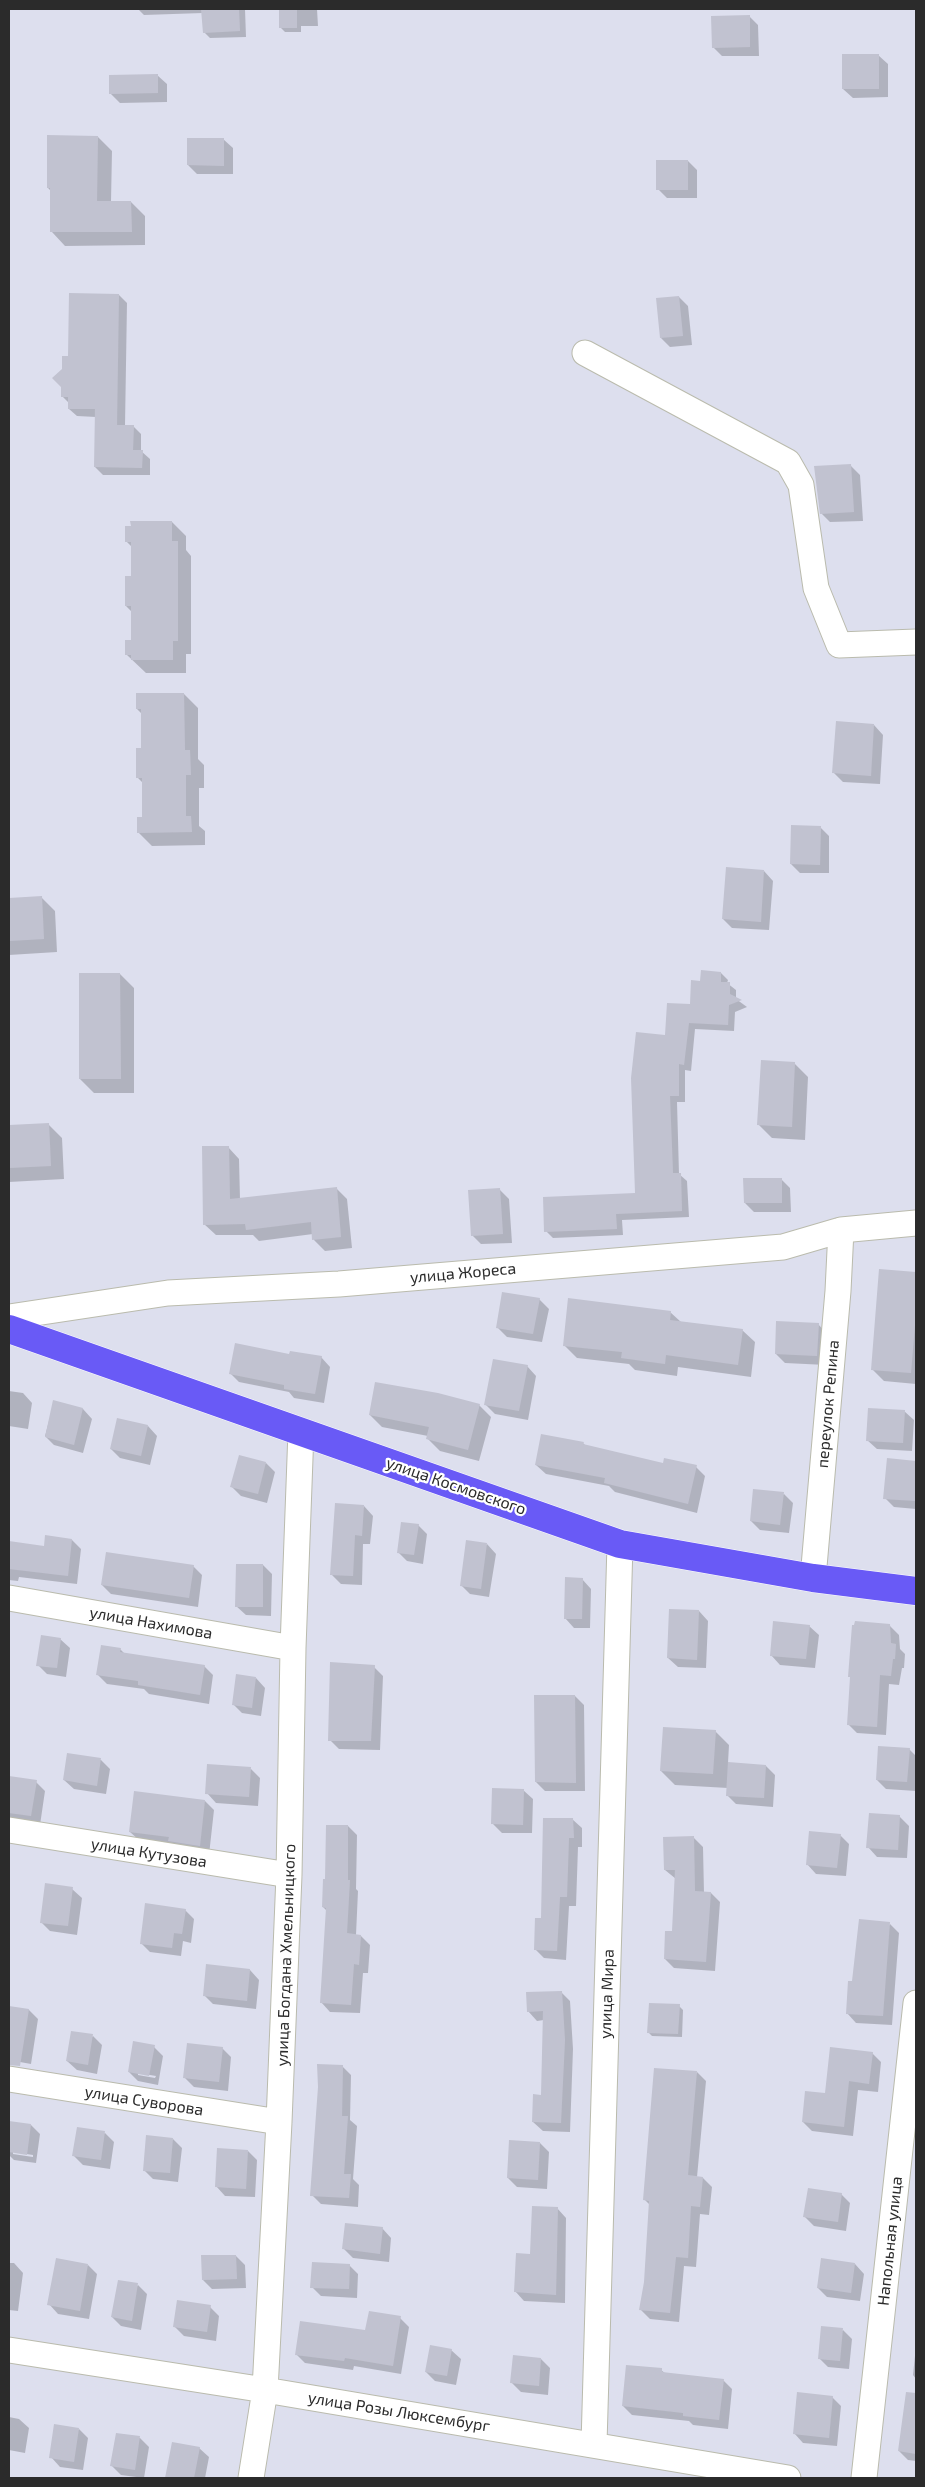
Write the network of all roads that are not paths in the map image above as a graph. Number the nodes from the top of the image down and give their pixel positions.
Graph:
1 (585, 353) dead end
2 (916, 642) edge
3 (916, 1223) edge
4 (841, 1230) junction
5 (9, 1317) edge
6 (9, 1329) edge
7 (301, 1431) junction
8 (620, 1544) junction
9 (813, 1578) junction
10 (916, 1591) edge
11 (9, 1598) edge
12 (293, 1648) junction
13 (9, 1830) edge
14 (289, 1875) junction
15 (916, 2003) edge
16 (9, 2079) edge
17 (279, 2122) junction
18 (9, 2350) edge
19 (264, 2390) junction
20 (594, 2444) junction
21 (251, 2478) edge
22 (788, 2478) edge
23 (864, 2478) edge

1 - 2 street
3 - 4 street, улица Жореса
4 - 5 street, улица Жореса
4 - 9 street, переулок Репина
6 - 7 main road, улица Космовского
7 - 8 main road, улица Космовского
7 - 12 street, улица Богдана Хмельницкого
8 - 9 main road, улица Космовского
8 - 20 street, улица Мира
9 - 10 main road, улица Космовского
11 - 12 street, улица Нахимова
12 - 14 street, улица Богдана Хмельницкого
13 - 14 street, улица Кутузова
14 - 17 street, улица Богдана Хмельницкого
15 - 23 street, Напольная улица
16 - 17 street, улица Суворова
17 - 19 street, улица Богдана Хмельницкого
18 - 19 street, улица Розы Люксембург
19 - 20 street, улица Розы Люксембург
19 - 21 street, улица Богдана Хмельницкого
20 - 22 street, улица Розы Люксембург

